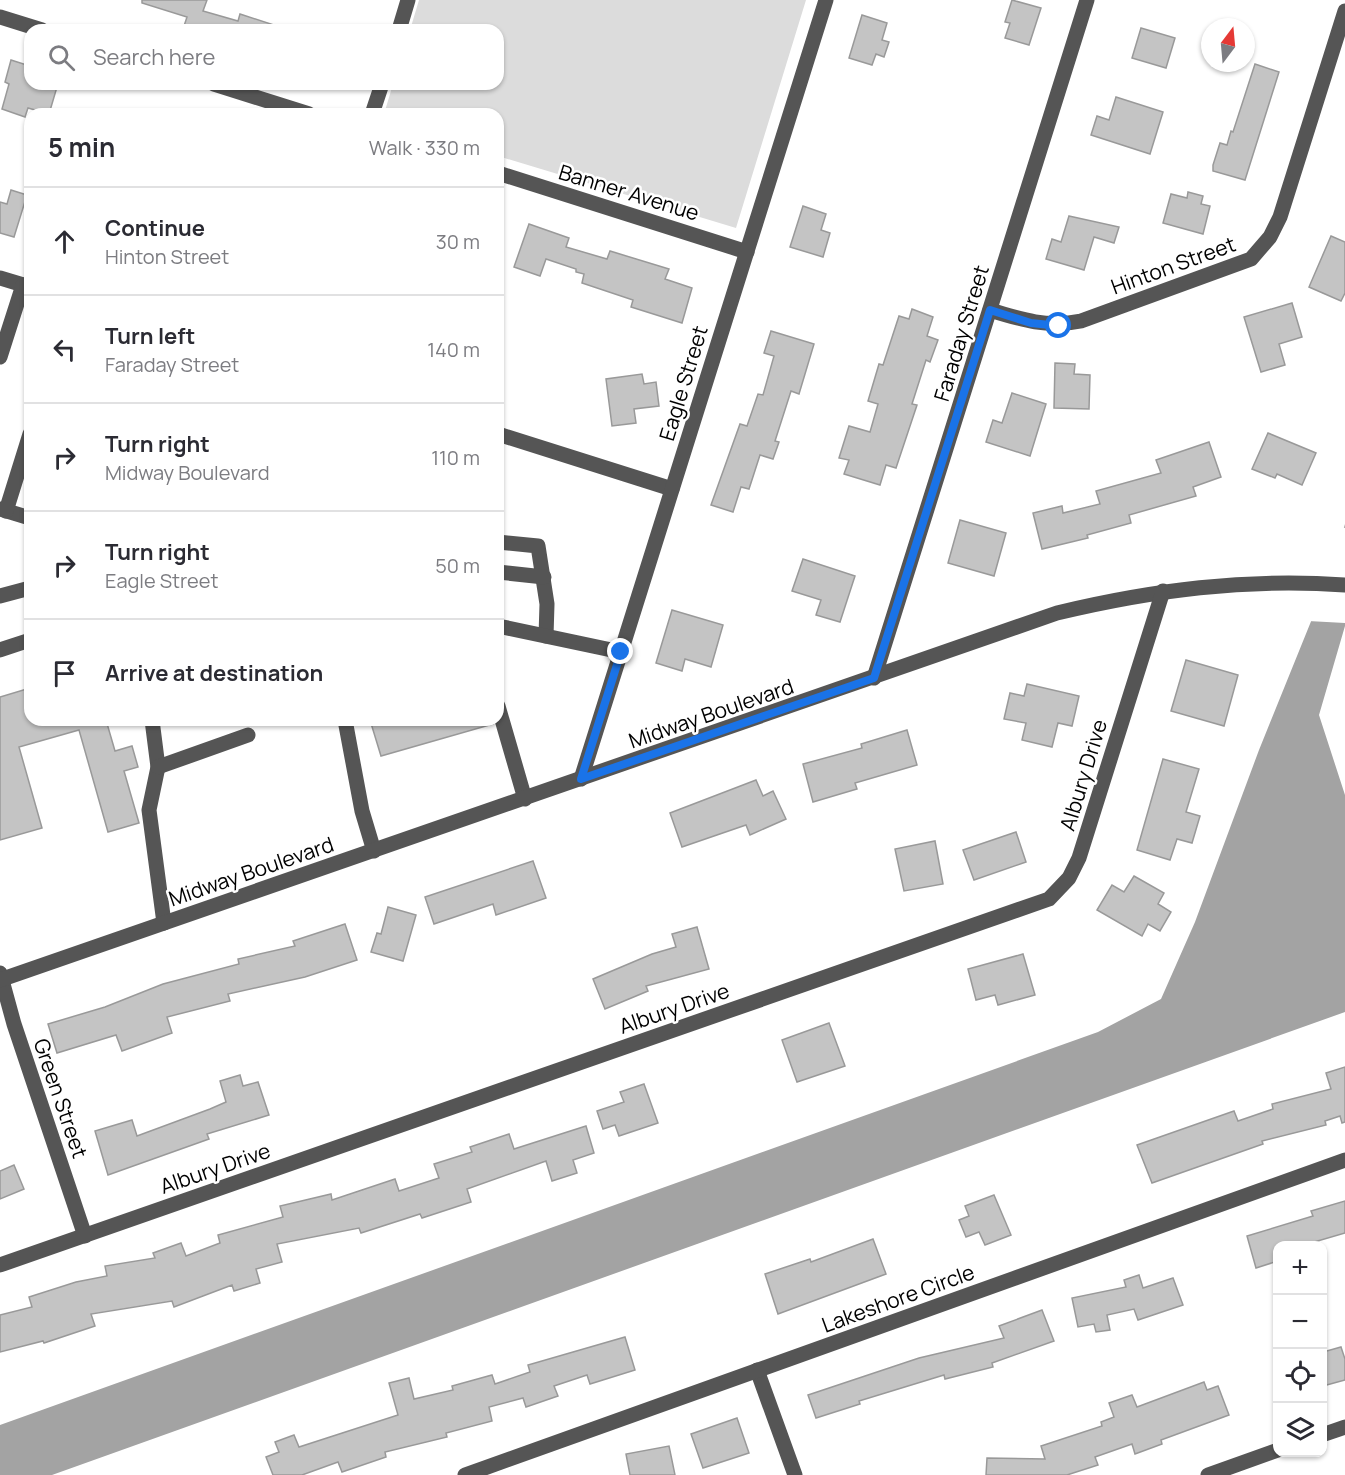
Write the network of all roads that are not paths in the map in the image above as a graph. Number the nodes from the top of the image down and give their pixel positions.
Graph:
1 (408, 0) edge
2 (826, 0) edge
3 (1087, 0) edge
4 (1345, 11) edge
5 (0, 17) edge
6 (24, 24) edge
7 (401, 24) edge
8 (233, 90) edge
9 (380, 90) edge
10 (290, 108) edge
11 (374, 108) edge
12 (504, 175) edge
13 (747, 252) junction
14 (0, 278) edge
15 (24, 285) edge
16 (24, 291) edge
17 (990, 310) junction
18 (0, 357) edge
19 (504, 436) edge
20 (24, 451) edge
21 (672, 489) junction
22 (3, 510) edge
23 (24, 516) edge
24 (504, 543) edge
25 (504, 573) edge
26 (544, 577) junction
27 (1345, 585) edge
28 (24, 590) edge
29 (1162, 591) junction
30 (0, 596) edge
31 (504, 627) edge
32 (546, 636) junction
33 (24, 642) edge
34 (0, 650) edge
35 (621, 652) junction
36 (874, 678) junction
37 (153, 726) edge
38 (346, 726) edge
39 (504, 726) edge
40 (248, 735) dead end
41 (158, 767) junction
42 (581, 779) junction
43 (525, 799) junction
44 (374, 851) junction
45 (164, 923) junction
46 (1, 977) edge
47 (1345, 1160) edge
48 (86, 1236) junction
49 (0, 1265) edge
50 (758, 1370) junction
51 (1345, 1427) edge
52 (1327, 1434) edge
53 (1273, 1452) edge
54 (465, 1475) edge
55 (795, 1475) edge
56 (1208, 1475) edge

1 - 7 street
2 - 13 street, Eagle Street
3 - 17 street, Faraday Street
4 - 17 street, Hinton Street
5 - 6 street
8 - 10 street
9 - 11 street
12 - 13 street, Banner Avenue
13 - 21 street, Eagle Street
14 - 15 street
16 - 18 street
17 - 36 street, Faraday Street
19 - 21 street
20 - 22 street
21 - 35 street, Eagle Street
22 - 23 street
24 - 26 street
25 - 26 street
26 - 32 street
27 - 29 street, Midway Boulevard
28 - 30 street
29 - 36 street, Midway Boulevard
29 - 48 street, Albury Drive
31 - 32 street
32 - 35 street
33 - 34 street
35 - 42 street, Eagle Street
36 - 42 street, Midway Boulevard
37 - 41 street
38 - 44 street
39 - 43 street
40 - 41 street
41 - 45 street
42 - 43 street, Midway Boulevard
43 - 44 street, Midway Boulevard
44 - 45 street, Midway Boulevard
45 - 46 street, Midway Boulevard
46 - 48 street, Green Street
47 - 50 street, Lakeshore Circle
48 - 49 street, Albury Drive
50 - 54 street, Lakeshore Circle
50 - 55 street
51 - 52 street
53 - 56 street

